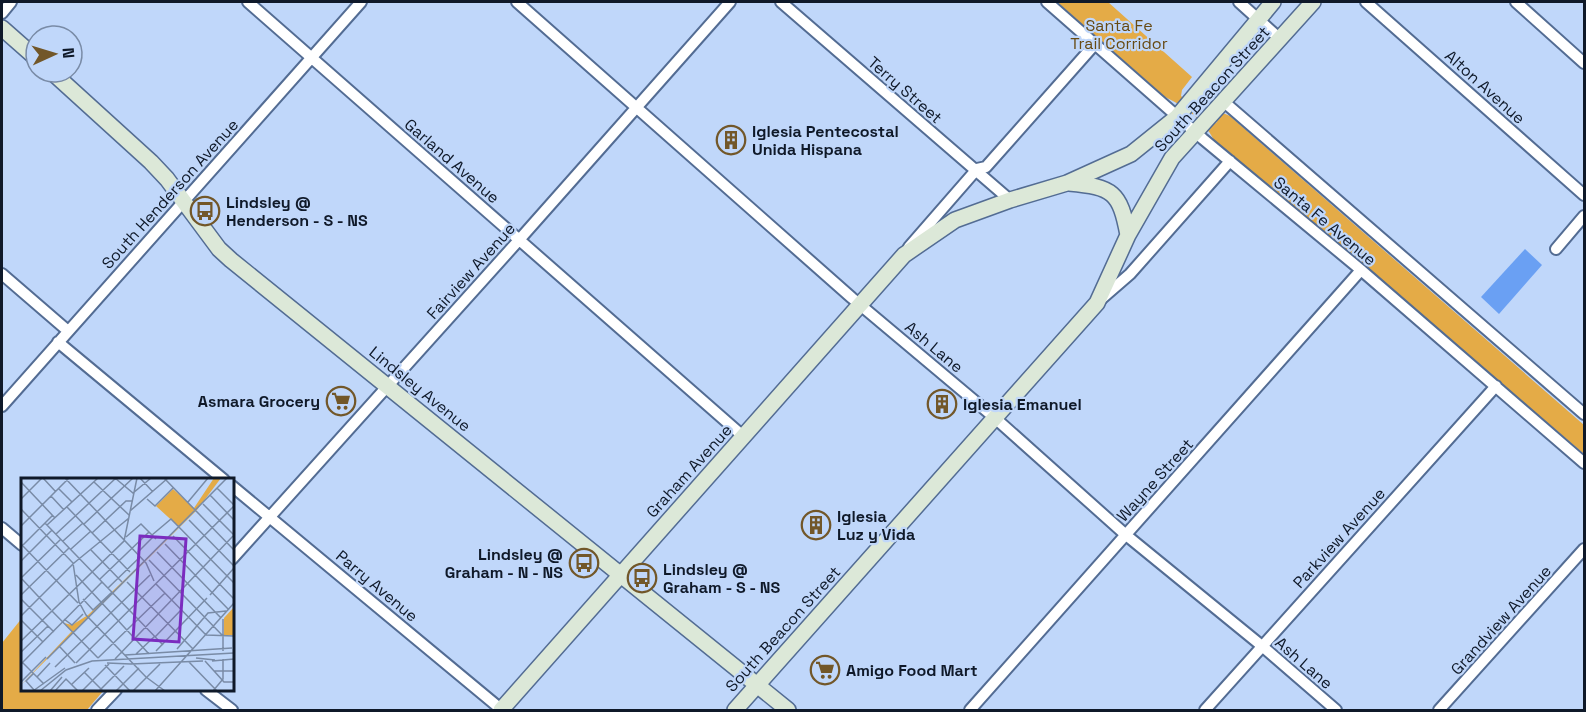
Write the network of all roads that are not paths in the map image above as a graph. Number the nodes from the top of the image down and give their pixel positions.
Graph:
1 (11, 2) edge
2 (248, 2) edge
3 (361, 2) edge
4 (517, 2) edge
5 (730, 2) edge
6 (781, 2) edge
7 (1047, 2) edge
8 (1239, 2) edge
9 (1273, 2) edge
10 (1313, 2) edge
11 (1366, 2) edge
12 (1516, 2) edge
13 (2, 13) edge
14 (1259, 19) junction
15 (2, 28) edge
16 (1280, 39) junction
17 (1095, 44) junction
18 (24, 47) edge
19 (312, 57) junction
20 (1584, 63) edge
21 (65, 84) edge
22 (1223, 101) junction
23 (636, 108) junction
24 (1177, 117) junction
25 (1194, 132) junction
26 (1230, 161) junction
27 (976, 169) junction
28 (1067, 183) junction
29 (1584, 195) edge
30 (1010, 200) junction
31 (184, 202) junction
32 (1584, 216) edge
33 (1128, 235) junction
34 (519, 240) junction
35 (1556, 249) dead end
36 (904, 255) junction
37 (1361, 270) junction
38 (2, 274) edge
39 (1098, 303) junction
40 (861, 305) junction
41 (68, 331) junction
42 (57, 342) junction
43 (387, 386) junction
44 (1496, 386) junction
45 (2, 406) edge
46 (1584, 414) edge
47 (995, 418) junction
48 (744, 437) junction
49 (1584, 463) edge
50 (222, 478) edge
51 (234, 488) edge
52 (270, 517) junction
53 (2, 528) edge
54 (1126, 535) junction
55 (21, 544) edge
56 (1584, 549) edge
57 (234, 558) edge
58 (621, 575) junction
59 (1262, 646) junction
60 (757, 686) junction
61 (115, 691) edge
62 (207, 691) edge
63 (502, 710) edge
64 (97, 711) edge
65 (232, 711) edge
66 (735, 711) edge
67 (788, 711) edge
68 (970, 711) edge
69 (1205, 711) edge
70 (1336, 711) edge
71 (1439, 711) edge

1 - 13 street
2 - 19 street, Garland Avenue
3 - 19 street, South Henderson Avenue
4 - 23 street, Ash Lane
5 - 23 street, Fairview Avenue
6 - 27 street, Terry Street
7 - 17 street, Santa Fe Avenue
8 - 14 street
9 - 14 street, South Beacon Street
10 - 16 street, South Beacon Street
11 - 29 street, Alton Avenue
12 - 20 street
14 - 16 street
14 - 24 street, South Beacon Street
15 - 18 street
16 - 22 street, South Beacon Street
17 - 24 street, Santa Fe Avenue
17 - 27 street, Graham Avenue
19 - 31 street, South Henderson Avenue
19 - 34 street, Garland Avenue
21 - 31 street, Lindsley Avenue
22 - 25 street, South Beacon Street
22 - 46 street, Santa Fe Avenue
23 - 34 street, Fairview Avenue
23 - 40 street, Ash Lane
24 - 25 street, Santa Fe Avenue
24 - 28 street, Graham Avenue
25 - 26 street, Santa Fe Avenue
25 - 33 street, South Beacon Street
26 - 37 street, Santa Fe Avenue
26 - 39 street, South Beacon Street
27 - 30 street, Terry Street
27 - 36 street, Graham Avenue
28 - 30 street, Graham Avenue
28 - 33 street
30 - 36 street, Graham Avenue
31 - 41 street, South Henderson Avenue
31 - 43 street, Lindsley Avenue
32 - 35 street
33 - 39 street, South Beacon Street
34 - 43 street, Fairview Avenue
34 - 48 street, Garland Avenue
36 - 40 street, Graham Avenue
37 - 44 street, Santa Fe Avenue
37 - 54 street, Wayne Street
38 - 41 street
39 - 47 street, South Beacon Street
40 - 47 street, Ash Lane
40 - 48 street, Graham Avenue
41 - 42 street, South Henderson Avenue
42 - 45 street, South Henderson Avenue
42 - 50 street
43 - 52 street, Fairview Avenue
43 - 58 street, Lindsley Avenue
44 - 49 street, Santa Fe Avenue
44 - 59 street, Parkview Avenue
47 - 54 street, Ash Lane
47 - 60 street, South Beacon Street
48 - 58 street, Graham Avenue
51 - 52 street, Parry Avenue
52 - 57 street, Fairview Avenue
52 - 63 street, Parry Avenue
53 - 55 street
54 - 59 street, Ash Lane
54 - 68 street, Wayne Street
56 - 71 street, Grandview Avenue
58 - 60 street, Lindsley Avenue
58 - 63 street, Graham Avenue
59 - 69 street, Parkview Avenue
59 - 70 street, Ash Lane
60 - 66 street, South Beacon Street
60 - 67 street, Lindsley Avenue
61 - 64 street
62 - 65 street

